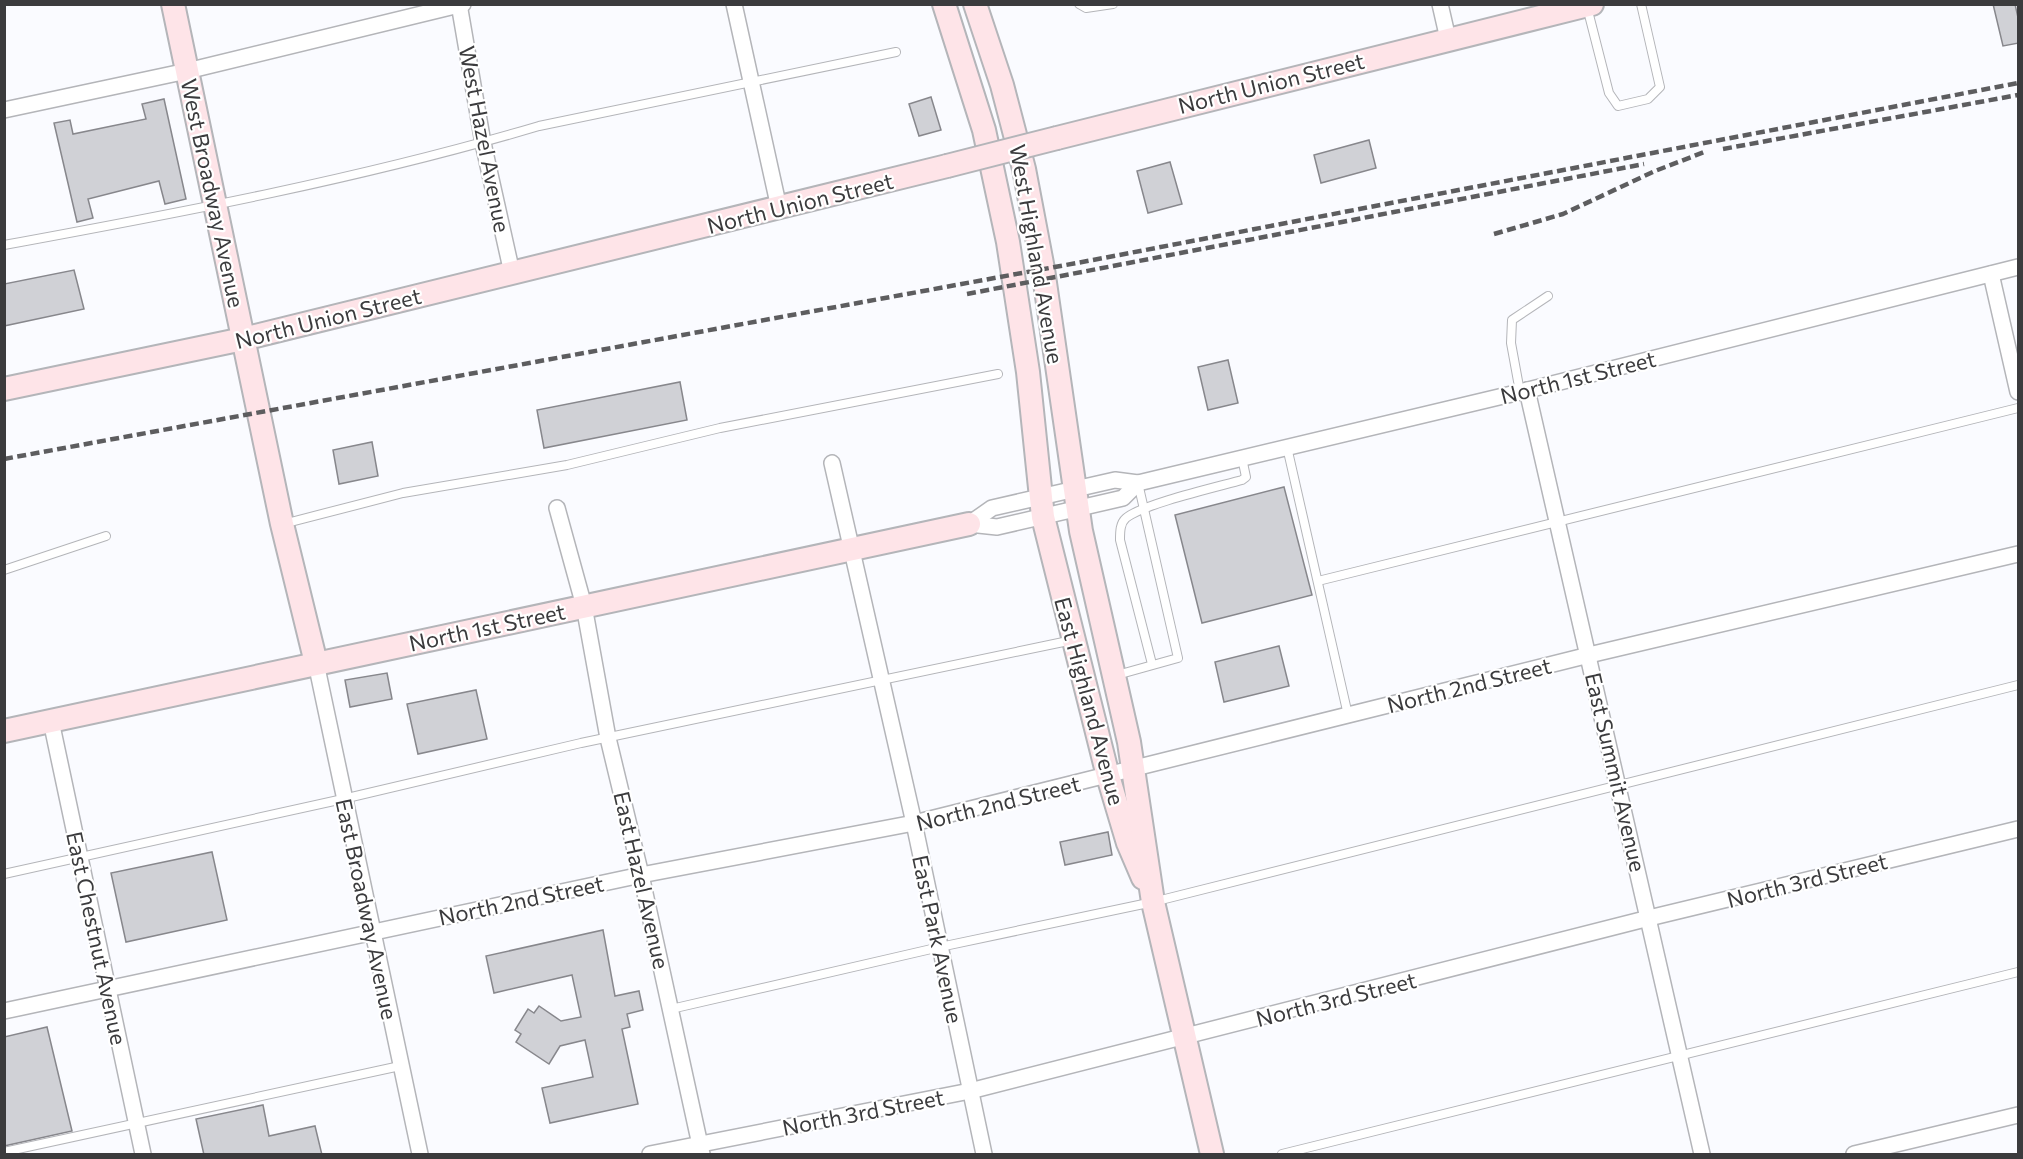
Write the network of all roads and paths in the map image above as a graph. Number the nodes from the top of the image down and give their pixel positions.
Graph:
1 (172, 4) edge
2 (734, 4) edge
3 (944, 4) edge
4 (975, 4) edge
5 (1079, 4) edge
6 (1113, 4) edge
7 (1440, 4) edge
8 (1641, 4) edge
9 (461, 5) edge
10 (1589, 5) edge
11 (1448, 39) junction
12 (896, 52) dead end
13 (187, 71) junction
14 (751, 82) junction
15 (4, 110) edge
16 (483, 142) junction
17 (215, 206) junction
18 (779, 208) junction
19 (4, 245) edge
20 (2019, 267) edge
21 (512, 273) junction
22 (1991, 274) junction
23 (1548, 296) dead end
24 (243, 339) junction
25 (998, 374) dead end
26 (4, 389) edge
27 (1524, 391) junction
28 (2019, 392) edge
29 (2019, 408) edge
30 (1287, 447) junction
31 (1242, 458) junction
32 (832, 464) dead end
33 (1138, 483) junction
34 (1075, 499) junction
35 (1042, 507) junction
36 (557, 508) dead end
37 (1144, 510) junction
38 (1558, 521) junction
39 (282, 524) junction
40 (969, 524) joint
41 (106, 536) dead end
42 (853, 547) junction
43 (2019, 554) edge
44 (4, 570) edge
45 (1318, 581) junction
46 (584, 606) junction
47 (1073, 640) junction
48 (1589, 655) junction
49 (316, 663) junction
50 (1152, 664) junction
51 (1115, 675) junction
52 (882, 680) junction
53 (2019, 685) edge
54 (1348, 716) junction
55 (51, 721) junction
56 (4, 731) edge
57 (608, 738) junction
58 (1134, 770) junction
59 (1108, 776) junction
60 (1619, 784) junction
61 (343, 799) junction
62 (914, 823) junction
63 (2019, 829) edge
64 (79, 858) junction
65 (4, 873) edge
66 (641, 875) junction
67 (1153, 902) junction
68 (1649, 918) junction
69 (373, 931) junction
70 (940, 946) junction
71 (2019, 972) edge
72 (107, 989) junction
73 (671, 1009) junction
74 (4, 1011) edge
75 (1186, 1038) junction
76 (1680, 1055) junction
77 (400, 1065) junction
78 (970, 1091) junction
79 (2019, 1115) edge
80 (137, 1122) junction
81 (701, 1149) edge
82 (4, 1152) edge
83 (144, 1155) edge
84 (420, 1155) edge
85 (650, 1155) edge
86 (984, 1155) edge
87 (1212, 1155) edge
88 (1282, 1155) edge
89 (1702, 1155) edge
90 (1854, 1155) edge

1 - 13 main road, West Broadway Avenue
2 - 14 street
3 - 35 main road, West Highland Avenue
4 - 34 main road, West Highland Avenue
5 - 6 lane
7 - 11 street
8 - 10 lane
9 - 13 street
9 - 16 street, West Hazel Avenue
10 - 11 main road, North Union Street
11 - 18 main road, North Union Street, bridge
12 - 14 lane
13 - 15 street
13 - 17 main road, West Broadway Avenue
14 - 16 lane
14 - 18 street
16 - 17 lane
16 - 21 street, West Hazel Avenue
17 - 19 lane
17 - 24 main road, West Broadway Avenue
18 - 21 main road, North Union Street
20 - 22 street, North 1st Street
21 - 24 main road, North Union Street
22 - 27 street, North 1st Street
22 - 28 street
23 - 27 lane
24 - 26 main road, North Union Street
24 - 39 main road, West Broadway Avenue
25 - 39 lane
27 - 30 street, North 1st Street
27 - 38 street, East Summit Avenue
29 - 38 lane
30 - 31 street, North 1st Street
30 - 45 lane
31 - 33 street, North 1st Street
31 - 37 lane
32 - 42 street, East Park Avenue
33 - 34 street, North 1st Street
33 - 37 lane
34 - 35 street, North 1st Street
34 - 51 main road, East Highland Avenue
35 - 40 street, North 1st Street
35 - 47 main road, East Highland Avenue
36 - 46 street
37 - 50 lane
37 - 50 lane
38 - 45 lane
38 - 48 street, East Summit Avenue
39 - 49 main road, West Broadway Avenue
40 - 42 main road, North 1st Street
41 - 44 lane
42 - 46 main road, North 1st Street
42 - 52 street, East Park Avenue
43 - 48 street, North 2nd Street
45 - 54 lane
46 - 49 main road, North 1st Street
46 - 57 street, East Hazel Avenue
47 - 52 lane
47 - 59 main road, East Highland Avenue
48 - 54 street, North 2nd Street
48 - 60 street, East Summit Avenue
49 - 55 main road, North 1st Street
49 - 61 street, East Broadway Avenue
50 - 51 lane
51 - 58 main road, East Highland Avenue
52 - 57 lane
52 - 62 street, East Park Avenue
53 - 60 lane
54 - 58 street, North 2nd Street
55 - 56 main road, North 1st Street
55 - 64 street, East Chestnut Avenue
57 - 61 lane
57 - 66 street, East Hazel Avenue
58 - 59 street, North 2nd Street
58 - 67 main road, East Highland Avenue
59 - 62 street, North 2nd Street
59 - 67 main road, East Highland Avenue
60 - 67 lane
60 - 68 street, East Summit Avenue
61 - 64 lane
61 - 69 street, East Broadway Avenue
62 - 66 street, North 2nd Street
62 - 70 street, East Park Avenue
63 - 68 street, North 3rd Street
64 - 65 lane
64 - 72 street, East Chestnut Avenue
66 - 69 street, North 2nd Street
66 - 73 street, East Hazel Avenue
67 - 70 lane
67 - 75 main road, East Highland Avenue
68 - 75 street, North 3rd Street
68 - 76 street, East Summit Avenue
69 - 72 street, North 2nd Street
69 - 77 street, East Broadway Avenue
70 - 73 lane
70 - 78 street, East Park Avenue
71 - 76 lane
72 - 74 street, North 2nd Street
72 - 80 street, East Chestnut Avenue
73 - 81 street, East Hazel Avenue
75 - 78 street, North 3rd Street
75 - 87 main road, East Highland Avenue
76 - 88 lane
76 - 89 street, East Summit Avenue
77 - 80 lane
77 - 84 street, East Broadway Avenue
78 - 81 street, North 3rd Street
78 - 86 street, East Park Avenue
79 - 90 street
80 - 82 lane
80 - 83 street, East Chestnut Avenue
81 - 85 street, North 3rd Street

